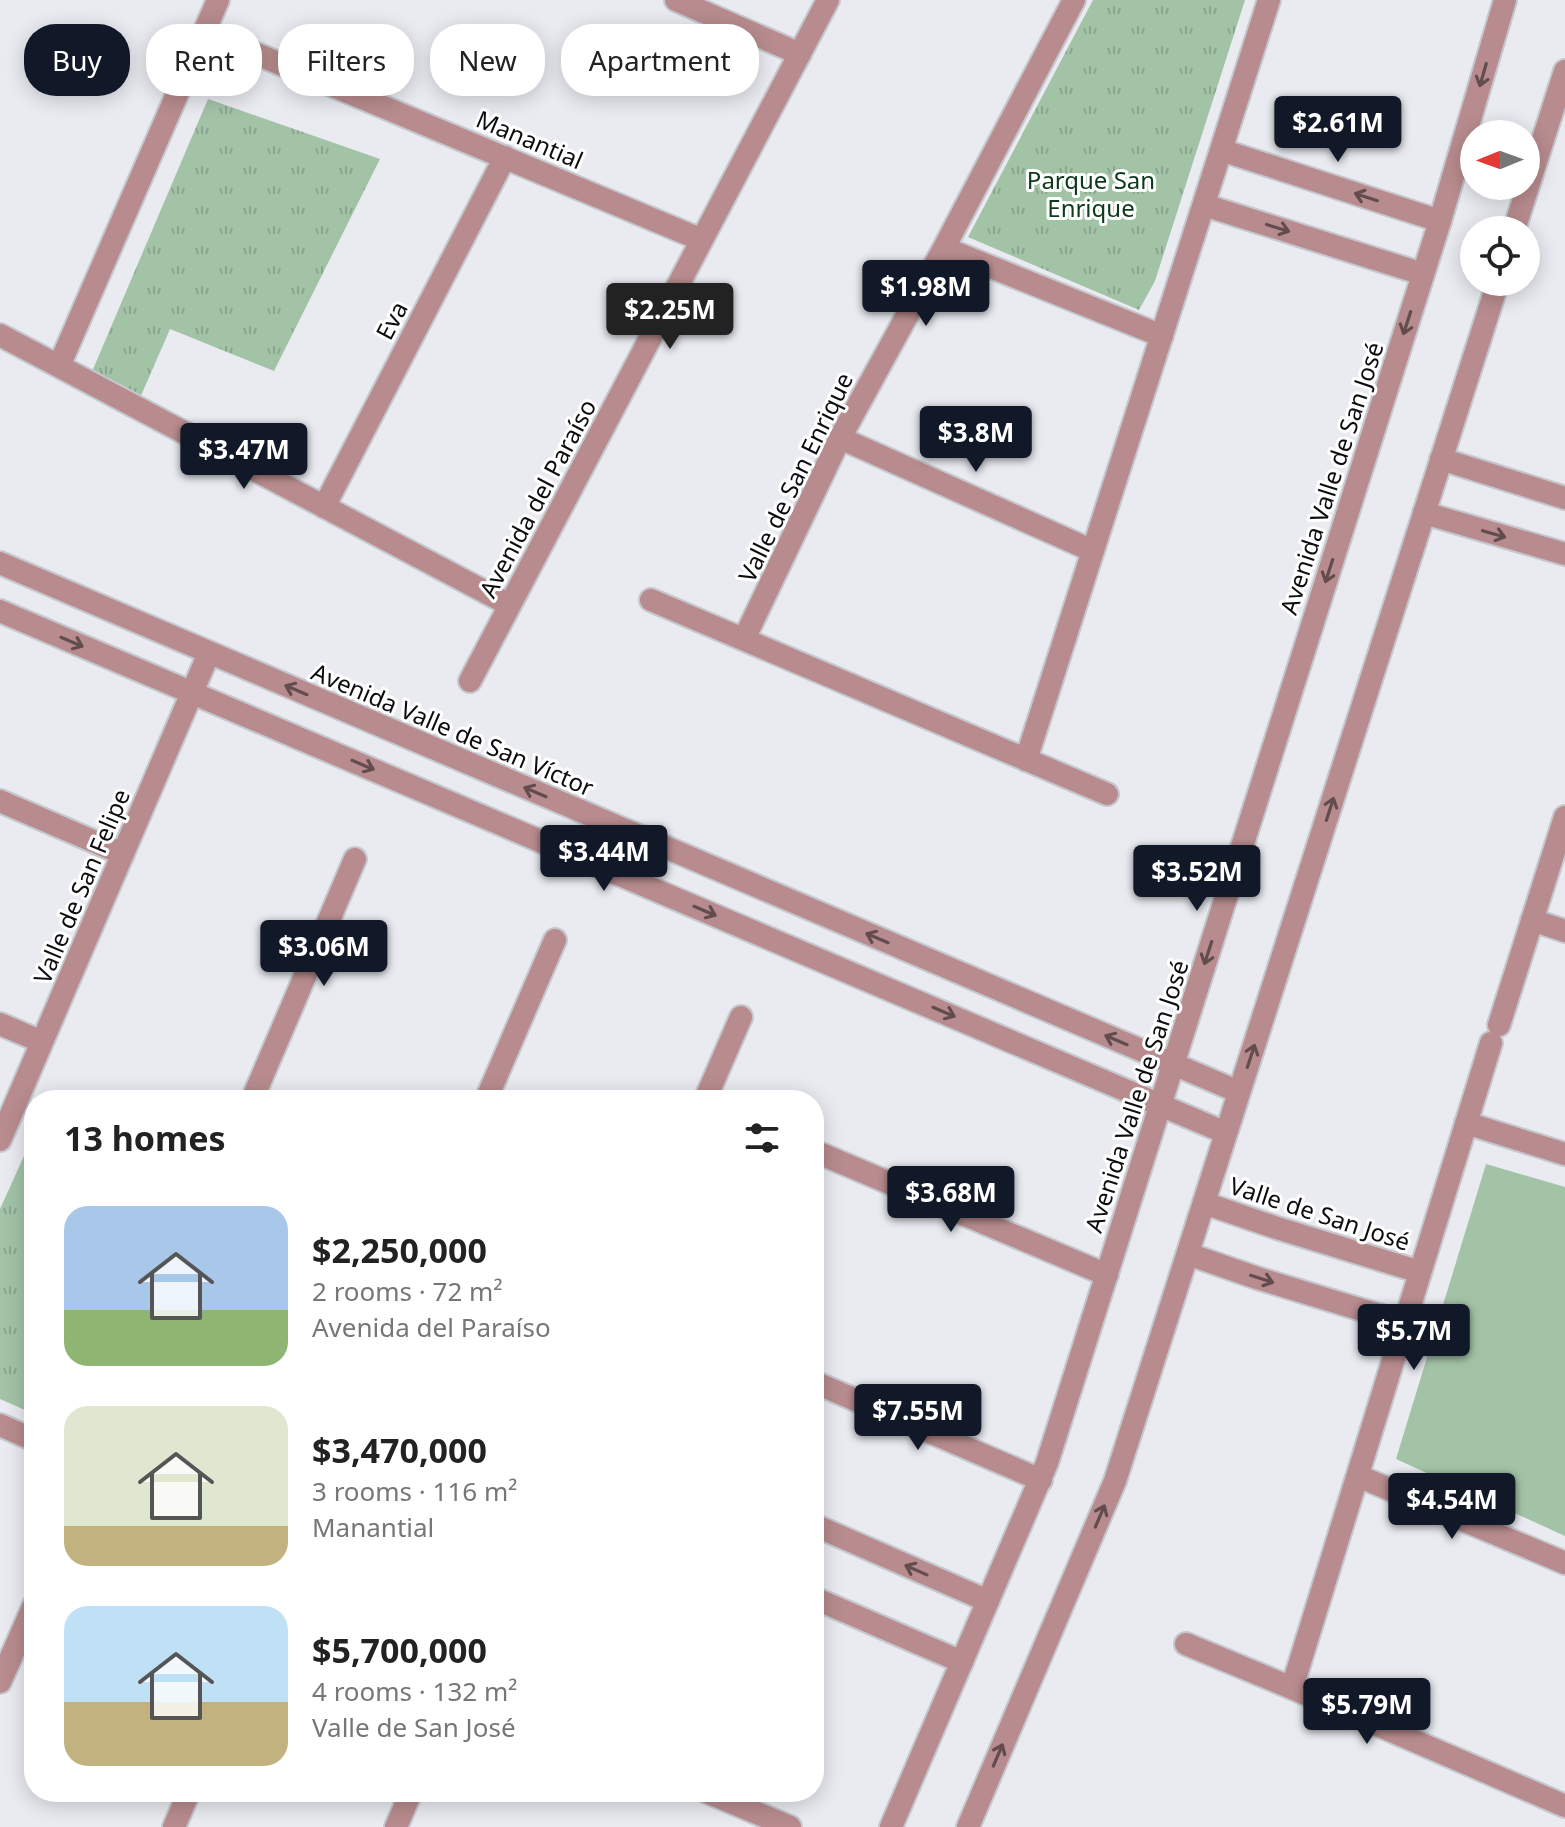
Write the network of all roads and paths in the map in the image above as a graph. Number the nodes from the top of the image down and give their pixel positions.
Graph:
1 (218, 0) edge
2 (676, 0) edge
3 (828, 0) edge
4 (1074, 0) edge
5 (1269, 0) edge
6 (1505, 0) edge
7 (208, 24) edge
8 (800, 54) junction
9 (262, 56) edge
10 (1565, 71) edge
11 (176, 96) edge
12 (1221, 150) junction
13 (505, 157) junction
14 (1204, 205) junction
15 (1518, 216) edge
16 (1440, 221) junction
17 (702, 240) junction
18 (944, 248) junction
19 (1423, 274) junction
20 (1493, 296) edge
21 (0, 335) edge
22 (1162, 336) junction
23 (59, 366) junction
24 (840, 438) junction
25 (1441, 459) junction
26 (1565, 498) edge
27 (324, 507) junction
28 (1424, 513) junction
29 (1093, 551) junction
30 (1565, 554) edge
31 (0, 563) edge
32 (651, 600) dead end
33 (510, 605) junction
34 (0, 611) edge
35 (744, 639) junction
36 (209, 653) junction
37 (470, 681) dead end
38 (192, 693) junction
39 (1026, 760) junction
40 (1107, 794) dead end
41 (0, 801) edge
42 (1565, 817) edge
43 (123, 854) junction
44 (355, 859) dead end
45 (1532, 920) junction
46 (1565, 931) edge
47 (555, 940) dead end
48 (741, 1017) dead end
49 (0, 1024) edge
50 (42, 1042) junction
51 (1173, 1064) junction
52 (30, 1090) edge
53 (256, 1090) edge
54 (490, 1090) edge
55 (709, 1090) edge
56 (1239, 1092) junction
57 (24, 1103) edge
58 (1161, 1104) junction
59 (1466, 1123) junction
60 (1226, 1133) junction
61 (0, 1140) edge
62 (1565, 1154) edge
63 (824, 1155) edge
64 (1204, 1203) junction
65 (1188, 1254) junction
66 (1420, 1272) junction
67 (1107, 1275) junction
68 (1405, 1323) junction
69 (824, 1386) edge
70 (0, 1425) edge
71 (24, 1436) edge
72 (1358, 1476) junction
73 (1041, 1480) junction
74 (824, 1529) edge
75 (1565, 1563) edge
76 (988, 1601) junction
77 (824, 1602) edge
78 (24, 1628) edge
79 (1186, 1644) dead end
80 (962, 1662) junction
81 (0, 1682) edge
82 (1292, 1688) junction
83 (185, 1802) edge
84 (407, 1802) edge
85 (731, 1802) edge
86 (1565, 1806) edge
87 (174, 1827) edge
88 (396, 1827) edge
89 (790, 1827) edge
90 (891, 1827) edge
91 (968, 1827) edge

1 - 7 street
2 - 8 street
3 - 8 street, Avenida del Paraíso
4 - 18 street, Valle de San Enrique
5 - 12 street
6 -> 16 street, Avenida Valle de San José
8 - 17 street, Avenida del Paraíso
9 - 13 street, Manantial
10 - 15 street
11 - 23 street
12 - 14 street
16 -> 12 street
13 - 17 street, Manantial
13 - 27 street, Eva
14 -> 19 street
14 - 22 street
16 - 19 street, Avenida Valle de San José
17 - 33 street, Avenida del Paraíso
18 - 22 street
18 - 24 street, Valle de San Enrique
19 -> 51 street, Avenida Valle de San José
20 - 25 street
21 - 23 street
22 - 29 street
23 - 27 street
24 - 29 street
24 - 35 street, Valle de San Enrique
25 - 26 street
25 - 28 street
27 - 33 street
28 -> 30 street
56 -> 28 street
29 - 39 street
31 - 36 street, Avenida Valle de San Víctor
32 - 35 street
33 - 37 street, Avenida del Paraíso
34 -> 38 street
35 - 39 street
36 - 38 street, Valle de San Felipe
51 -> 36 street, Avenida Valle de San Víctor
38 - 43 street, Valle de San Felipe
38 -> 58 street
39 - 40 street
41 - 43 street
42 - 45 street, Valle de San José
43 - 50 street, Valle de San Felipe
44 - 53 street
45 - 46 street
45 - 59 street, Valle de San José
47 - 54 street
48 - 55 street
49 - 50 street
50 - 52 street, Valle de San Felipe
51 - 56 street, Avenida Valle de San Víctor
51 - 58 street, Avenida Valle de San José
56 - 60 street
57 - 61 street, Valle de San Felipe
58 - 60 street
58 - 67 street, Avenida Valle de San José
59 - 62 street
59 - 66 street, Valle de San José
60 - 64 street
63 - 67 street
64 - 65 street
64 - 66 street, Valle de San José
65 -> 68 street
91 -> 65 street
66 - 68 street, Valle de San José
67 - 73 street, Avenida Valle de San José
68 - 72 street, Valle de San José
69 - 73 street
70 - 71 street
72 - 75 street
72 - 82 street, Valle de San José
73 - 76 street, Avenida Valle de San José
76 -> 74 street
76 - 80 street, Avenida Valle de San José
77 - 80 street
78 - 81 street
79 - 82 street
80 - 90 street, Avenida Valle de San José
82 - 86 street
83 - 87 street
84 - 88 street
85 - 89 street

